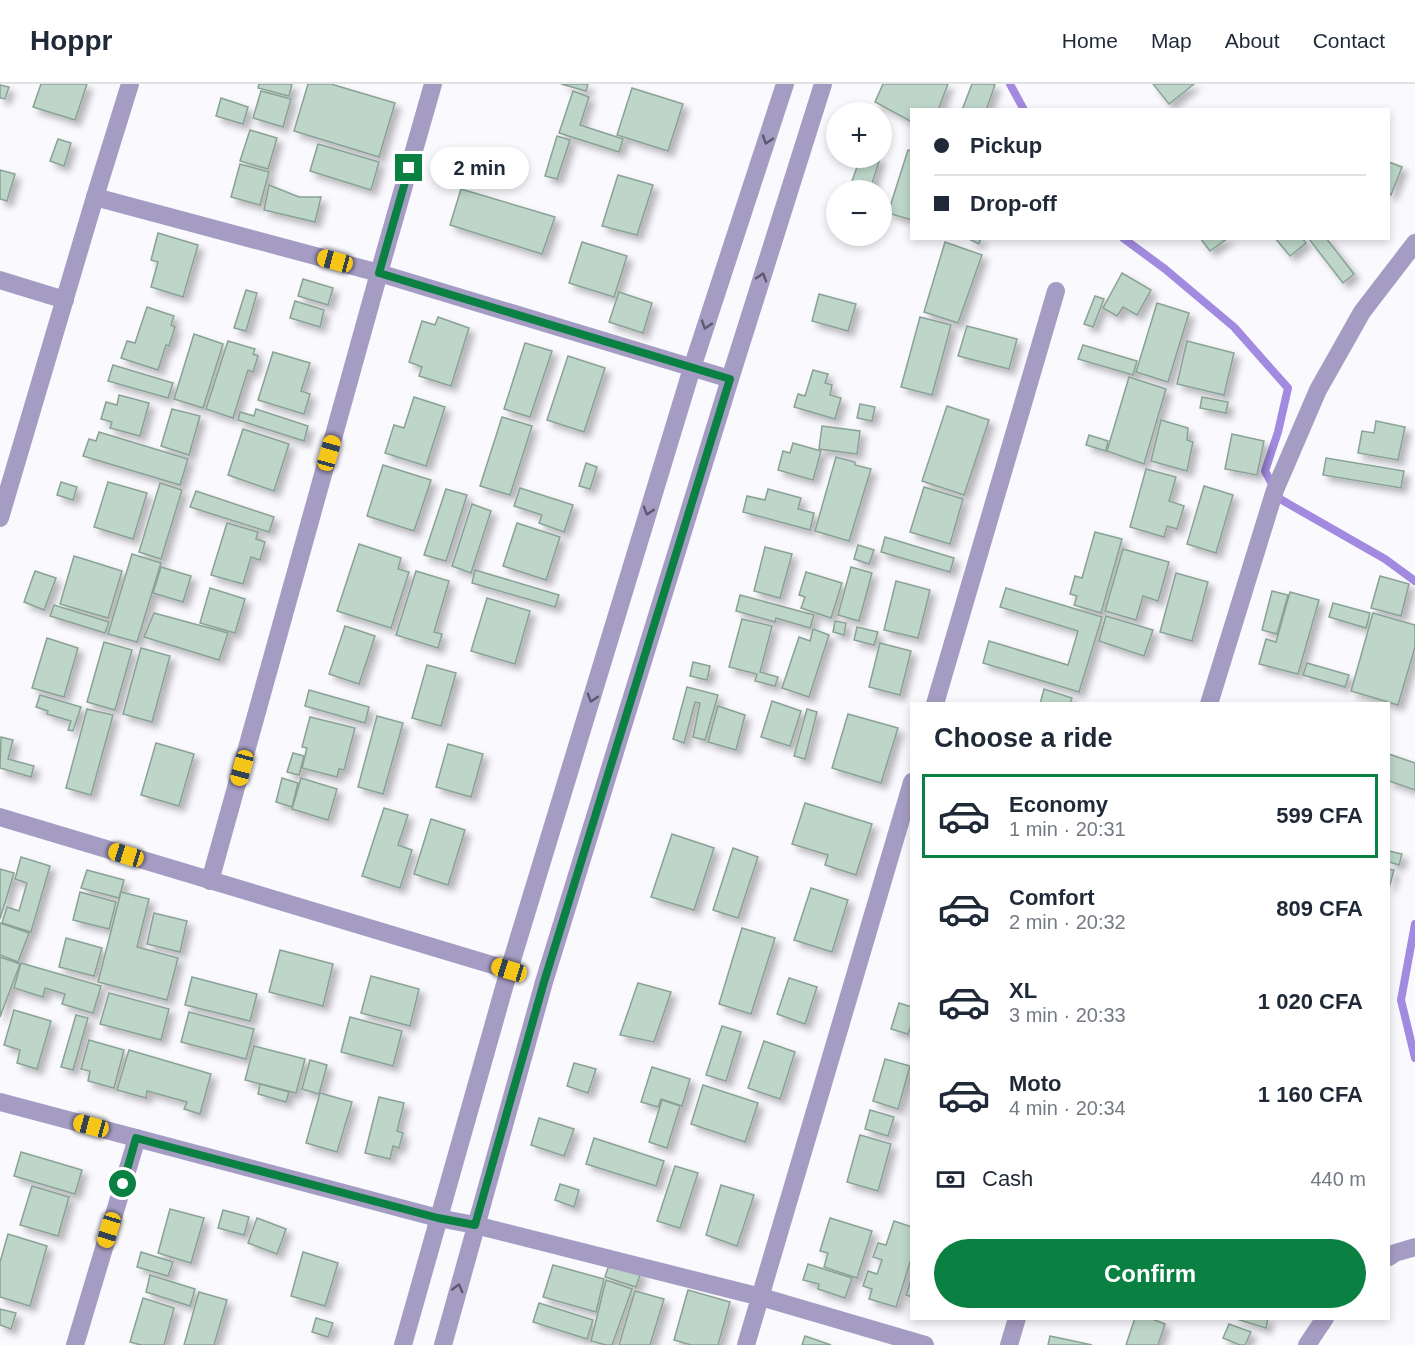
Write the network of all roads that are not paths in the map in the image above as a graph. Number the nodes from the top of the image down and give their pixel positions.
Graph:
1 (130, 84) edge
2 (433, 84) edge
3 (785, 84) edge
4 (823, 84) edge
5 (95, 197) junction
6 (1415, 243) edge
7 (379, 273) junction
8 (0, 280) edge
9 (1056, 291) dead end
10 (65, 300) junction
11 (692, 368) junction
12 (730, 379) junction
13 (0, 518) edge
14 (936, 702) edge
15 (1210, 702) edge
16 (910, 789) edge
17 (0, 817) edge
18 (210, 881) junction
19 (509, 970) junction
20 (0, 1102) edge
21 (136, 1138) junction
22 (438, 1218) junction
23 (475, 1225) junction
24 (1415, 1246) edge
25 (1390, 1256) edge
26 (761, 1297) junction
27 (1016, 1320) edge
28 (1324, 1320) edge
29 (75, 1345) edge
30 (403, 1345) edge
31 (443, 1345) edge
32 (746, 1345) edge
33 (925, 1345) edge
34 (1009, 1345) edge
35 (1307, 1345) edge

1 - 5 street
2 - 7 street
3 -> 11 street
12 -> 4 street
5 - 7 street
5 - 10 street
6 - 15 street
7 - 11 street
7 - 18 street
8 - 10 street
9 - 14 street
10 - 13 street
11 - 12 street
11 -> 19 street
12 - 23 street
16 - 26 street
17 - 18 street
18 - 19 street
19 - 22 street
20 - 21 street
21 - 22 street
21 - 29 street
22 - 23 street
22 - 30 street
23 - 26 street
31 -> 23 street
24 - 25 street
26 - 32 street
26 - 33 street
27 - 34 street
28 - 35 street

